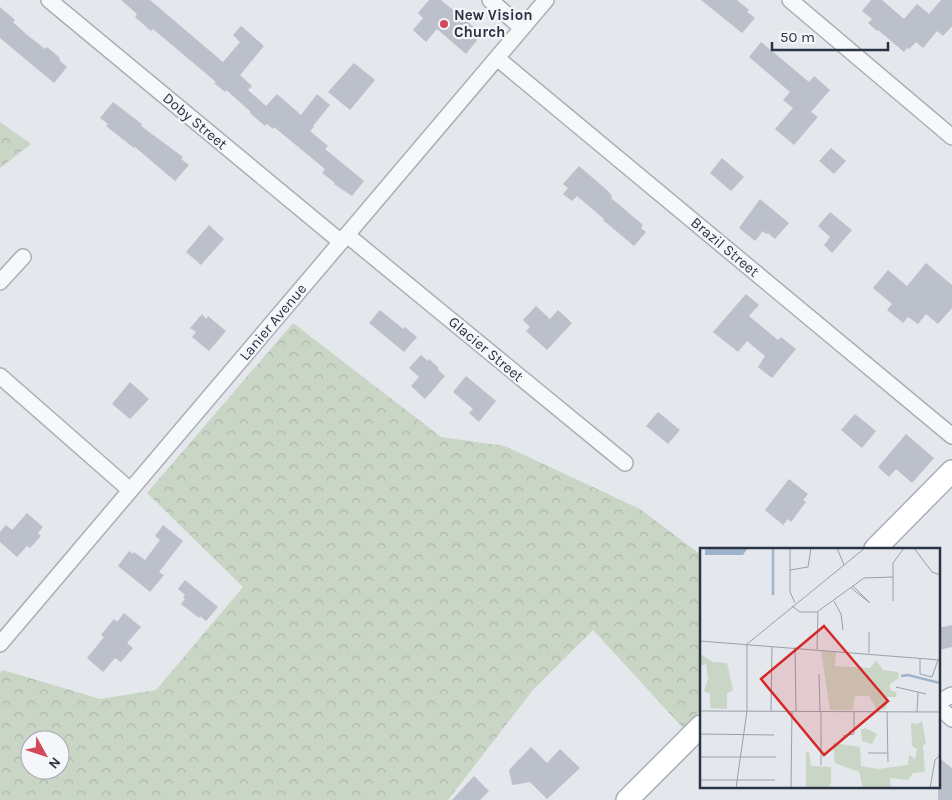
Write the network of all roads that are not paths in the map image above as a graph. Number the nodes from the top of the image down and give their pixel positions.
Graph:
1 (49, 0) edge
2 (490, 0) edge
3 (546, 0) edge
4 (790, 0) edge
5 (522, 28) junction
6 (497, 58) junction
7 (952, 137) edge
8 (344, 238) junction
9 (23, 257) dead end
10 (0, 282) edge
11 (0, 376) edge
12 (952, 436) edge
13 (624, 463) dead end
14 (952, 471) edge
15 (130, 490) junction
16 (876, 548) edge
17 (0, 644) edge
18 (952, 695) edge
19 (940, 701) edge
20 (940, 708) edge
21 (952, 719) edge
22 (700, 727) edge
23 (627, 800) edge

1 - 8 street, Doby Street
2 - 5 street
3 - 5 street, Lanier Avenue
4 - 7 street
5 - 6 street, Lanier Avenue
6 - 8 street, Lanier Avenue
6 - 12 street, Brazil Street
8 - 13 street, Glacier Street
8 - 15 street, Lanier Avenue
9 - 10 street
11 - 15 street
14 - 16 main road
15 - 17 street, Lanier Avenue
18 - 19 street
20 - 21 street
22 - 23 main road

